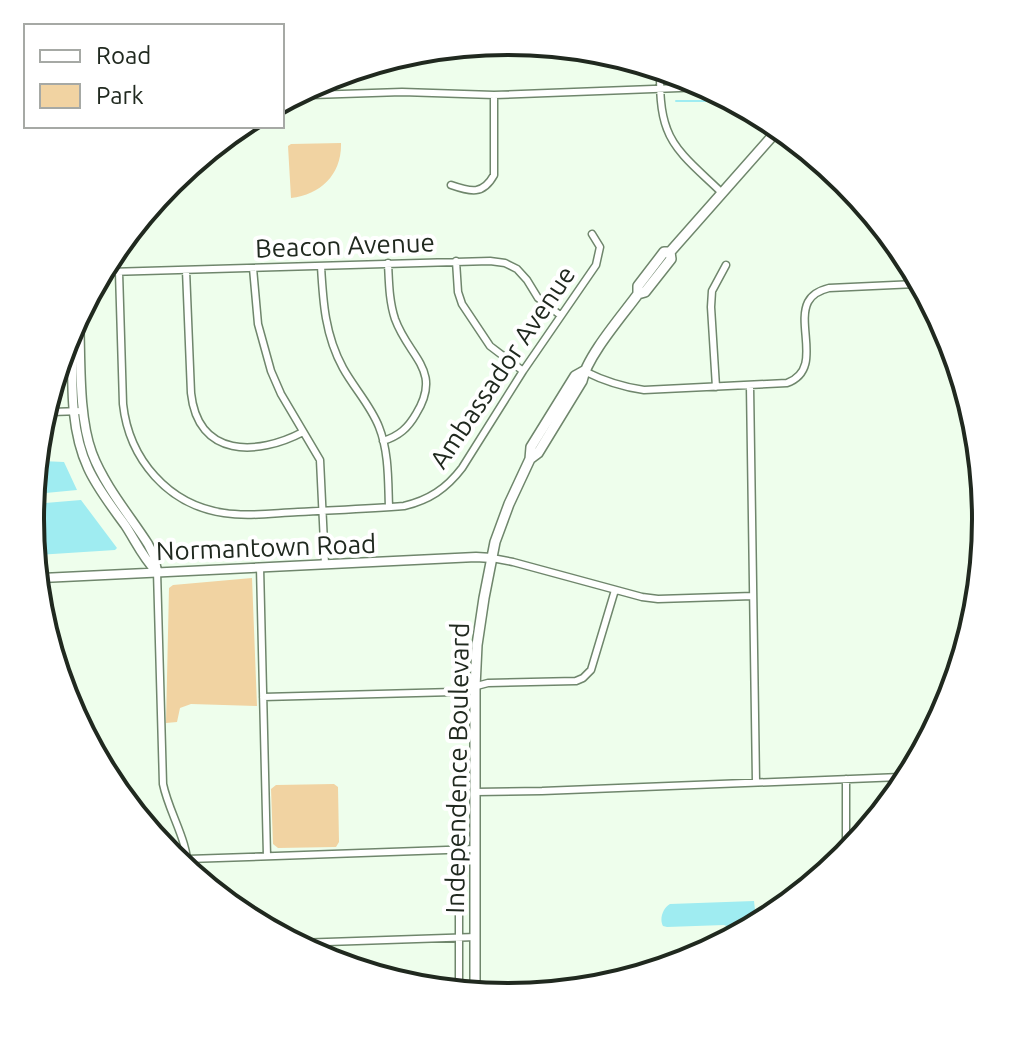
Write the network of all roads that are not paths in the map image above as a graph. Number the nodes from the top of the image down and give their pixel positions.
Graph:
1 (660, 81) edge
2 (681, 88) edge
3 (660, 89) junction
4 (321, 95) edge
5 (494, 95) junction
6 (772, 137) edge
7 (451, 185) dead end
8 (721, 192) junction
9 (592, 234) dead end
10 (456, 261) junction
11 (388, 263) junction
12 (726, 265) dead end
13 (321, 266) junction
14 (253, 268) junction
15 (186, 270) junction
16 (115, 272) edge
17 (119, 272) junction
18 (909, 284) edge
19 (560, 315) junction
20 (79, 343) edge
21 (74, 356) edge
22 (523, 371) junction
23 (584, 371) junction
24 (750, 386) junction
25 (716, 387) junction
26 (78, 411) junction
27 (57, 412) edge
28 (303, 432) junction
29 (383, 441) junction
30 (389, 507) junction
31 (322, 511) junction
32 (492, 558) junction
33 (325, 564) junction
34 (260, 567) junction
35 (157, 571) junction
36 (48, 578) edge
37 (615, 590) junction
38 (753, 596) junction
39 (475, 687) junction
40 (263, 697) junction
41 (895, 777) edge
42 (846, 779) junction
43 (756, 782) junction
44 (475, 792) junction
45 (846, 839) edge
46 (459, 849) junction
47 (475, 849) junction
48 (186, 854) edge
49 (267, 856) junction
50 (191, 859) edge
51 (476, 937) junction
52 (459, 938) junction
53 (317, 942) edge
54 (459, 981) edge
55 (476, 983) edge

1 - 3 street
2 - 3 street
3 - 5 street
3 - 8 street
4 - 5 street
5 - 7 street
6 - 8 main road, Independence Boulevard
8 - 23 main road, Independence Boulevard
9 - 19 street, Ambassador Avenue
10 - 11 street, Beacon Avenue
10 - 19 street, Beacon Avenue
10 - 22 street
11 - 13 street, Beacon Avenue
11 - 29 street
12 - 25 street
13 - 14 street, Beacon Avenue
13 - 29 street
14 - 15 street, Beacon Avenue
14 - 28 street
15 - 17 street, Beacon Avenue
15 - 28 street
16 - 17 street, Beacon Avenue
17 - 31 street, Ambassador Avenue
18 - 24 street
19 - 22 street, Ambassador Avenue
20 - 26 main road
21 - 26 main road
22 - 30 street, Ambassador Avenue
23 - 25 street
23 - 32 main road, Independence Boulevard
24 - 25 street
24 - 38 street
26 - 27 street
26 - 35 main road
28 - 31 street
29 - 30 street
30 - 31 street, Ambassador Avenue
31 - 33 street
32 - 33 main road, Normantown Road
32 - 37 street
32 - 39 main road, Independence Boulevard
33 - 34 main road, Normantown Road
34 - 35 main road, Normantown Road
34 - 40 street
35 - 36 main road, Normantown Road
35 - 48 street
37 - 38 street
37 - 39 street
38 - 43 street
39 - 40 street
39 - 44 main road, Independence Boulevard
40 - 49 street
41 - 42 street
42 - 43 street
42 - 45 street
43 - 44 street
44 - 47 main road, Independence Boulevard
46 - 47 street
46 - 49 street
46 - 52 street
47 - 51 main road, Independence Boulevard
49 - 50 street
51 - 52 street
51 - 55 main road, Independence Boulevard
52 - 53 street
52 - 54 street

